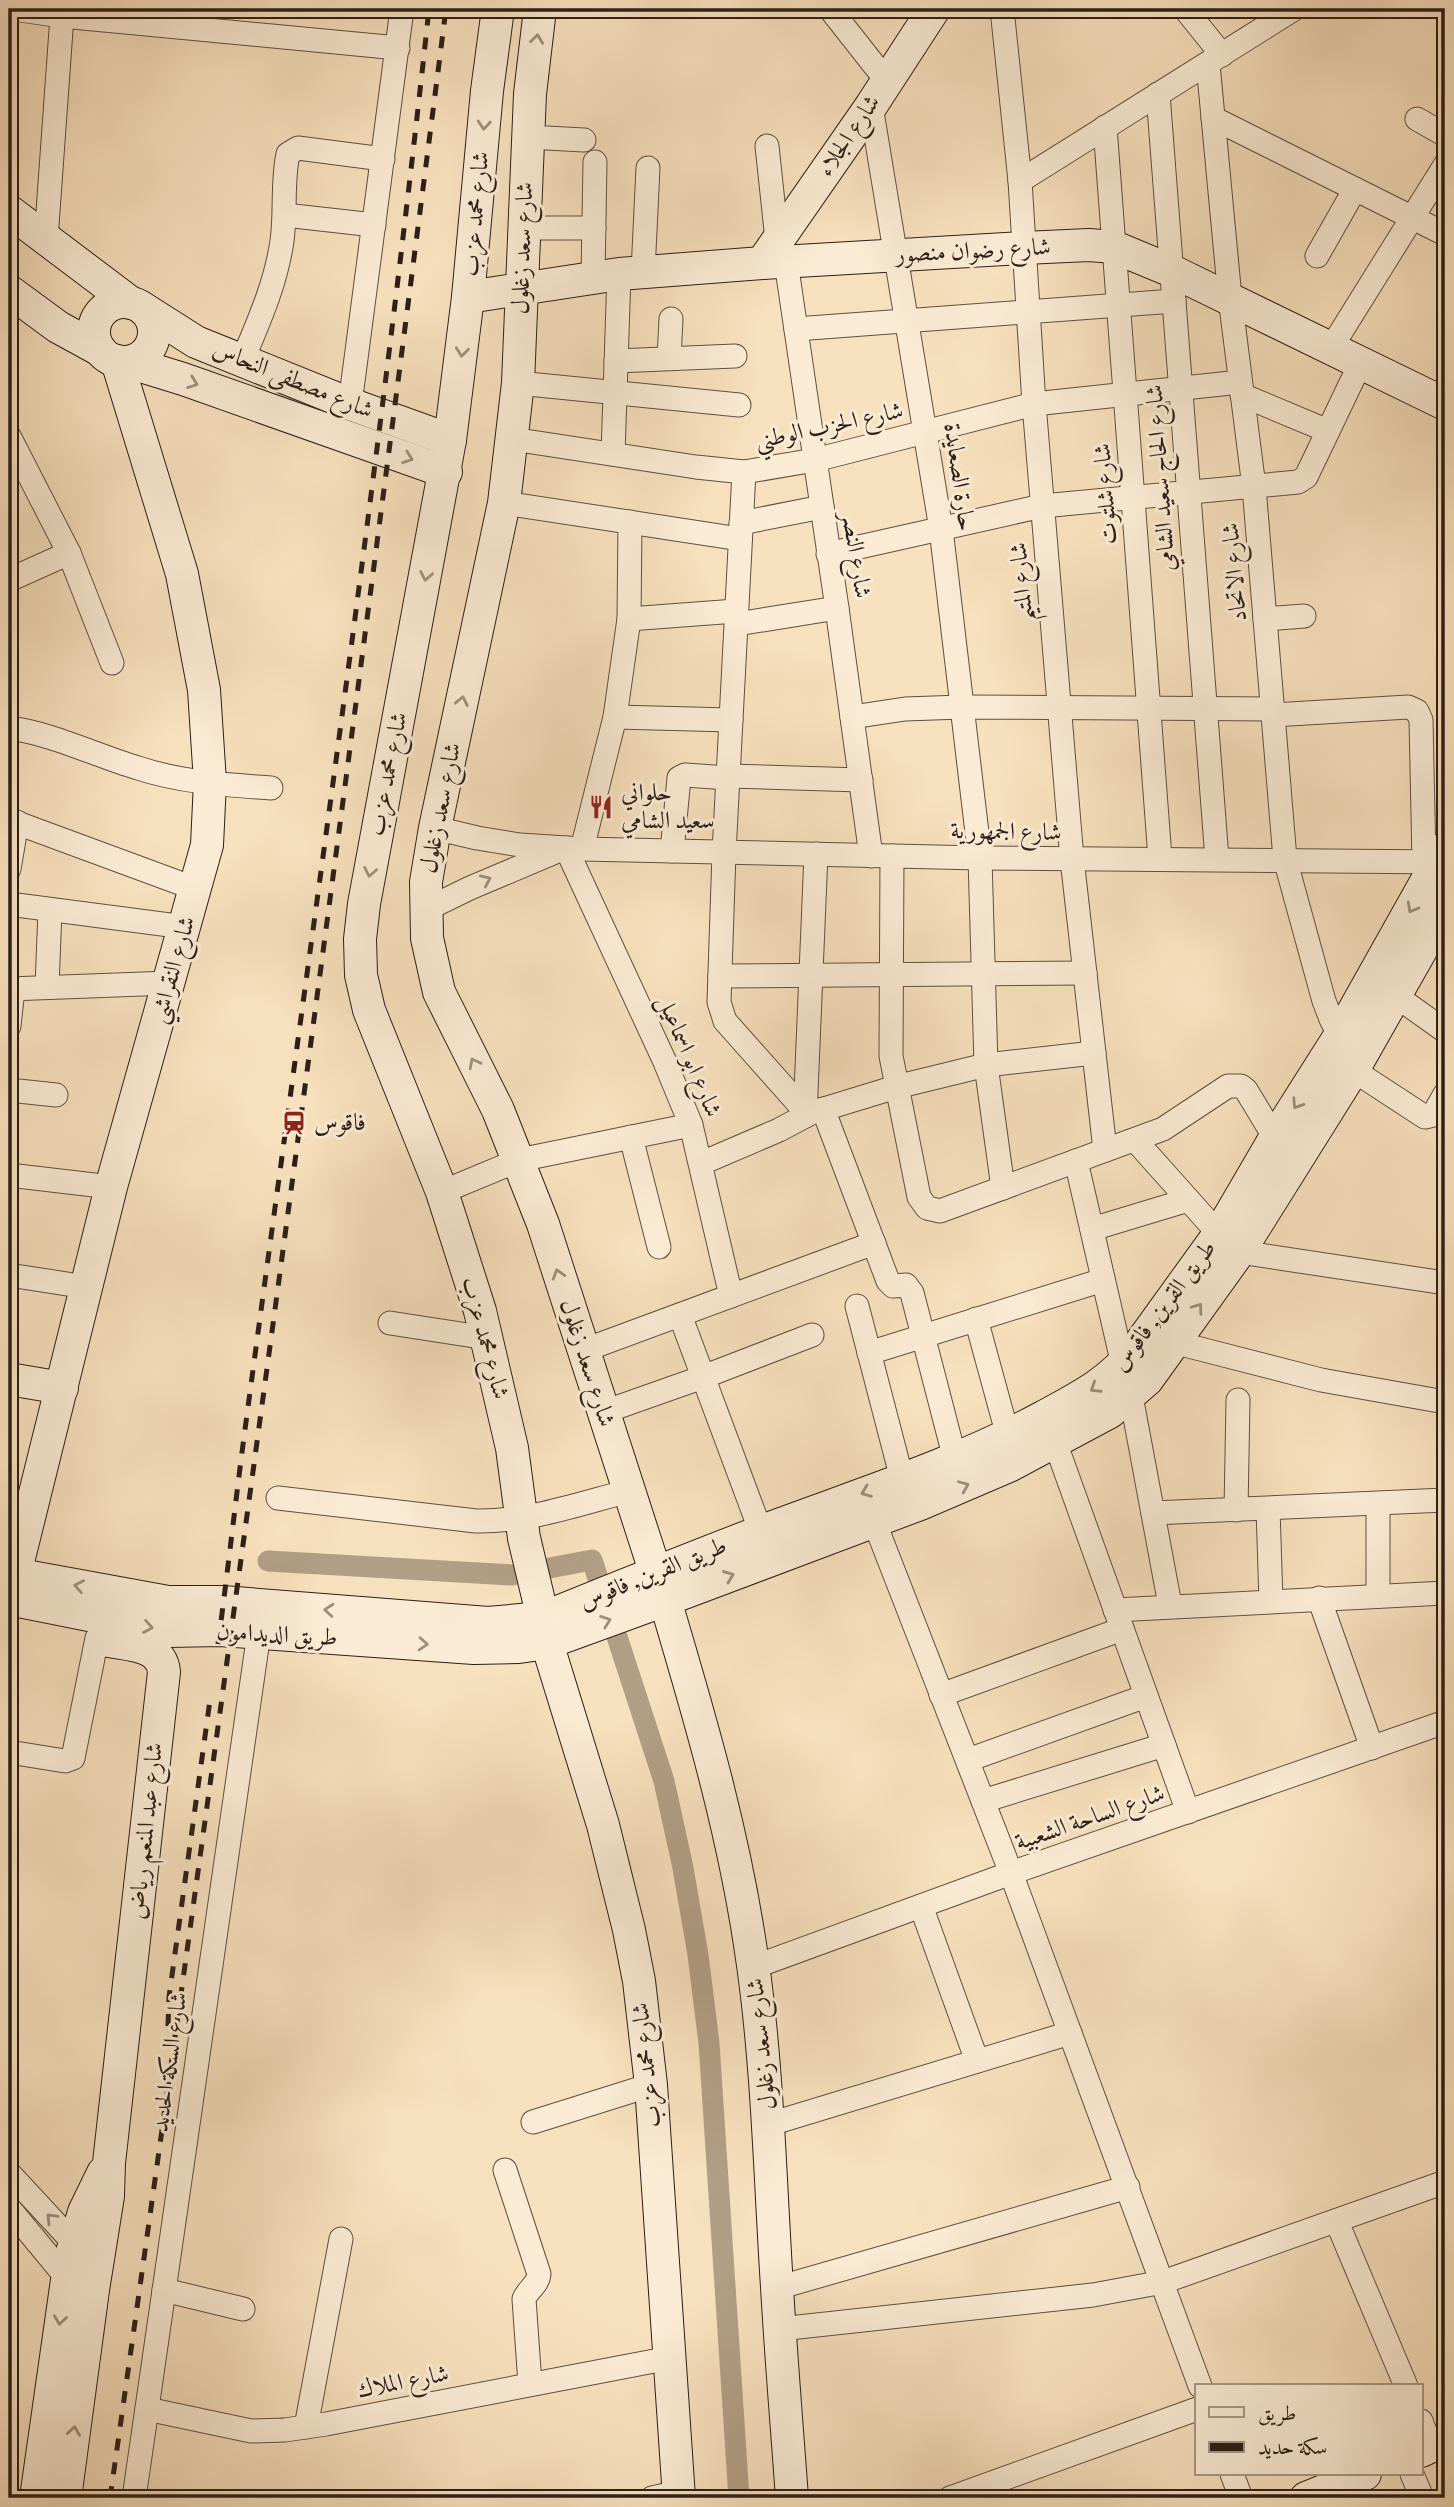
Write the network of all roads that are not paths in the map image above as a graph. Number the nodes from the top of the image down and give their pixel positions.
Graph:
1 (13, 9) edge
2 (402, 9) edge
3 (498, 9) edge
4 (540, 9) edge
5 (830, 9) edge
6 (934, 9) edge
7 (1002, 9) edge
8 (1185, 9) edge
9 (1294, 9) edge
10 (62, 16) junction
11 (140, 16) edge
12 (398, 48) junction
13 (1215, 59) junction
14 (488, 91) junction
15 (878, 93) junction
16 (530, 94) junction
17 (1158, 94) junction
18 (1213, 118) junction
19 (1417, 118) dead end
20 (1105, 127) junction
21 (1445, 135) edge
22 (528, 137) junction
23 (584, 140) dead end
24 (767, 146) dead end
25 (383, 159) junction
26 (595, 162) dead end
27 (1445, 165) edge
28 (648, 168) dead end
29 (1020, 181) junction
30 (1354, 189) junction
31 (9, 211) edge
32 (285, 215) junction
33 (1412, 218) junction
34 (374, 225) junction
35 (524, 228) junction
36 (594, 228) junction
37 (1445, 234) edge
38 (46, 239) junction
39 (1114, 247) junction
40 (1024, 248) junction
41 (775, 255) junction
42 (896, 255) junction
43 (1317, 256) dead end
44 (618, 275) junction
45 (1173, 286) junction
46 (521, 289) junction
47 (9, 291) edge
48 (468, 297) junction
49 (1230, 298) junction
50 (136, 305) junction
51 (1119, 305) junction
52 (1028, 312) junction
53 (671, 319) dead end
54 (907, 320) junction
55 (796, 329) junction
56 (1331, 348) junction
57 (735, 356) dead end
58 (115, 358) junction
59 (670, 358) junction
60 (243, 359) junction
61 (616, 361) junction
62 (1361, 362) junction
63 (518, 383) junction
64 (1181, 388) junction
65 (1241, 389) junction
66 (615, 392) junction
67 (1125, 393) junction
68 (350, 404) junction
69 (1034, 404) junction
70 (1445, 404) edge
71 (739, 405) dead end
72 (1328, 431) junction
73 (926, 432) junction
74 (512, 439) junction
75 (450, 440) junction
76 (12, 450) edge
77 (613, 454) junction
78 (815, 460) junction
79 (446, 472) junction
80 (744, 472) junction
81 (1254, 487) junction
82 (1189, 493) junction
83 (1133, 498) junction
84 (504, 503) junction
85 (1042, 506) junction
86 (822, 508) junction
87 (630, 522) junction
88 (941, 529) junction
89 (741, 531) junction
90 (69, 554) junction
91 (828, 554) junction
92 (9, 580) edge
93 (837, 608) junction
94 (1304, 616) dead end
95 (737, 618) junction
96 (1265, 619) junction
97 (629, 620) junction
98 (112, 663) dead end
99 (962, 707) junction
100 (1148, 707) junction
101 (1059, 708) junction
102 (1205, 708) junction
103 (1273, 712) junction
104 (614, 717) junction
105 (852, 717) junction
106 (731, 720) junction
107 (9, 728) edge
108 (728, 777) junction
109 (861, 780) junction
110 (210, 782) junction
111 (271, 788) dead end
112 (13, 821) edge
113 (435, 828) junction
114 (574, 848) junction
115 (672, 851) junction
116 (724, 853) junction
117 (816, 854) junction
118 (881, 856) junction
119 (980, 858) junction
120 (1160, 858) junction
121 (1072, 859) junction
122 (1217, 859) junction
123 (1285, 859) junction
124 (1438, 859) edge
125 (9, 869) edge
126 (196, 889) junction
127 (9, 904) edge
128 (50, 909) junction
129 (425, 910) junction
130 (1444, 914) edge
131 (185, 927) junction
132 (985, 974) junction
133 (1084, 974) junction
134 (811, 975) junction
135 (892, 975) junction
136 (720, 976) junction
137 (170, 983) junction
138 (47, 987) junction
139 (11, 989) edge
140 (1396, 996) junction
141 (9, 1026) edge
142 (1445, 1031) edge
143 (1339, 1037) junction
144 (1094, 1053) junction
145 (986, 1065) junction
146 (1355, 1068) junction
147 (896, 1087) junction
148 (9, 1090) edge
149 (1445, 1094) edge
150 (56, 1095) dead end
151 (811, 1112) junction
152 (691, 1125) junction
153 (631, 1137) junction
154 (1275, 1138) junction
155 (1135, 1140) junction
156 (1105, 1150) junction
157 (519, 1160) junction
158 (1076, 1161) junction
159 (702, 1163) junction
160 (9, 1175) edge
161 (111, 1187) junction
162 (1003, 1188) junction
163 (442, 1192) junction
164 (1188, 1200) junction
165 (1092, 1229) junction
166 (874, 1243) junction
167 (1229, 1243) junction
168 (659, 1247) dead end
169 (9, 1275) edge
170 (1103, 1279) junction
171 (1445, 1283) edge
172 (86, 1287) junction
173 (731, 1296) junction
174 (857, 1306) dead end
175 (680, 1315) junction
176 (976, 1319) junction
177 (390, 1323) dead end
178 (812, 1335) dead end
179 (923, 1336) junction
180 (487, 1338) junction
181 (1173, 1342) junction
182 (582, 1351) junction
183 (869, 1353) junction
184 (1123, 1366) junction
185 (703, 1377) junction
186 (9, 1379) edge
187 (62, 1388) junction
188 (1130, 1396) junction
189 (1238, 1400) dead end
190 (1445, 1402) edge
191 (604, 1412) junction
192 (1008, 1436) junction
193 (1055, 1442) junction
194 (955, 1459) junction
195 (902, 1479) junction
196 (629, 1491) junction
197 (278, 1497) dead end
198 (1445, 1500) edge
199 (1378, 1505) junction
200 (1268, 1509) junction
201 (1236, 1510) junction
202 (1153, 1513) junction
203 (873, 1521) junction
204 (523, 1528) junction
205 (761, 1532) junction
206 (647, 1591) junction
207 (1445, 1593) edge
208 (10, 1595) edge
209 (1378, 1596) junction
210 (1319, 1598) junction
211 (1271, 1601) junction
212 (1170, 1605) junction
213 (1119, 1619) junction
214 (552, 1621) junction
215 (385, 1629) junction
216 (259, 1633) junction
217 (97, 1638) junction
218 (941, 1695) junction
219 (1146, 1696) junction
220 (1445, 1722) edge
221 (1164, 1745) junction
222 (1372, 1748) junction
223 (9, 1752) edge
224 (968, 1760) junction
225 (983, 1801) junction
226 (1188, 1812) junction
227 (1011, 1873) junction
228 (921, 1906) junction
229 (754, 1967) junction
230 (1070, 2032) junction
231 (977, 2061) junction
232 (651, 2085) junction
233 (533, 2122) dead end
234 (770, 2124) junction
235 (505, 2170) dead end
236 (9, 2173) edge
237 (1445, 2182) edge
238 (1128, 2187) junction
239 (13, 2221) edge
240 (1337, 2222) junction
241 (341, 2239) dead end
242 (87, 2247) junction
243 (1163, 2282) junction
244 (79, 2284) junction
245 (777, 2288) junction
246 (164, 2290) junction
247 (243, 2309) dead end
248 (780, 2329) junction
249 (670, 2358) junction
250 (530, 2384) junction
251 (1199, 2384) edge
252 (1405, 2384) edge
253 (147, 2409) junction
254 (1195, 2410) edge
255 (306, 2427) junction
256 (1233, 2476) edge
257 (1360, 2476) edge
258 (1413, 2476) edge
259 (981, 2493) edge
260 (670, 2496) edge
261 (36, 2498) edge
262 (65, 2498) edge
263 (134, 2498) edge
264 (792, 2498) edge
265 (950, 2498) edge
266 (1241, 2498) edge
267 (1306, 2498) edge
268 (1422, 2498) edge

1 - 10 street
2 - 12 street
3 - 14 street, شارع محمد عزب
16 -> 4 street, شارع سعد زغلول
5 - 15 street
6 - 15 street, شارع الجلاء
7 - 29 street, شارع المتيم
8 - 13 street
9 - 13 street
10 - 11 street
10 - 38 street
11 - 12 street
12 - 25 street
13 - 17 street
13 - 18 street, شارع الاتحاد
14 - 16 street
14 -> 48 street, شارع محمد عزب
15 - 41 street, شارع الجلاء
15 - 42 street, حارة الصعايدة
16 - 22 street, شارع سعد زغلول
17 - 20 street
17 - 45 street, شارع الحاج سعيد الشامي
18 - 30 street
18 - 49 street, شارع الاتحاد
19 - 21 street
20 - 29 street
20 - 39 street, شارع شلتوت
22 - 23 street
22 - 35 street, شارع سعد زغلول
24 - 41 street, شارع النصر
25 - 32 street
25 - 34 street
26 - 36 street
27 - 33 street
28 - 44 street
29 - 40 street, شارع المتيم
30 - 33 street
30 - 43 street
31 - 38 street, شارع مصطفى النحاس
32 - 34 street
32 - 60 street
33 - 37 street
33 - 56 street
34 - 68 street
35 - 36 street
35 - 46 street, شارع سعد زغلول
36 - 44 street
38 - 50 street, شارع مصطفى النحاس
39 - 40 street, شارع رضوان منصور
39 - 45 street, شارع رضوان منصور
39 - 51 street, شارع شلتوت
40 - 42 street, شارع رضوان منصور
40 - 52 street, شارع المتيم
41 - 42 street, شارع رضوان منصور
41 - 44 street, شارع رضوان منصور
41 - 55 street, شارع النصر
42 - 54 street, حارة الصعايدة
44 - 46 street, شارع رضوان منصور
44 - 61 street
45 - 49 street, شارع رضوان منصور
45 - 51 street
45 - 64 street, شارع الحاج سعيد الشامي
46 - 48 street, شارع رضوان منصور
46 - 63 street, شارع سعد زغلول
47 - 58 street, شارع مصطفى النحاس
48 -> 75 street, شارع محمد عزب
49 - 56 street, شارع رضوان منصور
49 - 65 street, شارع الاتحاد
50 - 58 street
50 - 58 street
50 - 60 street, شارع مصطفى النحاس
51 - 52 street
51 - 67 street, شارع شلتوت
52 - 54 street
52 - 69 street, شارع المتيم
53 - 59 street
54 - 55 street
54 - 73 street, حارة الصعايدة
55 - 78 street, شارع النصر
56 - 62 street, شارع رضوان منصور
57 - 59 street
58 -> 79 street, شارع مصطفى النحاس
58 - 110 street, شارع النقراشي
59 - 61 street
60 - 68 street, شارع مصطفى النحاس
61 - 66 street
62 - 70 street, شارع رضوان منصور
62 - 72 street
63 - 66 street
63 - 74 street, شارع سعد زغلول
64 - 65 street, شارع الحزب الوطني
64 - 67 street, شارع الحزب الوطني
64 - 82 street, شارع الحاج سعيد الشامي
65 - 72 street
65 - 81 street, شارع الاتحاد
66 - 71 street
66 - 77 street
67 - 69 street, شارع الحزب الوطني
67 - 83 street, شارع شلتوت
68 - 75 street, شارع مصطفى النحاس
69 - 73 street, شارع الحزب الوطني
69 - 85 street, شارع المتيم
72 - 81 street
73 - 78 street, شارع الحزب الوطني
73 - 88 street, حارة الصعايدة
74 - 77 street, شارع الحزب الوطني
74 - 84 street, شارع سعد زغلول
75 - 79 street, شارع محمد عزب
76 - 90 street
77 - 80 street, شارع الحزب الوطني
78 - 80 street, شارع الحزب الوطني
78 - 86 street, شارع النصر
79 -> 163 street, شارع محمد عزب
80 - 89 street
81 - 82 street
81 - 96 street, شارع الاتحاد
82 - 83 street
82 - 102 street, شارع الحاج سعيد الشامي
83 - 85 street
83 - 100 street, شارع شلتوت
84 - 87 street
113 -> 84 street, شارع سعد زغلول
85 - 88 street
85 - 101 street, شارع المتيم
86 - 89 street
86 - 91 street, شارع النصر
87 - 89 street
87 - 97 street
88 - 91 street
88 - 99 street, حارة الصعايدة
89 - 95 street
90 - 92 street
90 - 98 street
91 - 93 street, شارع النصر
93 - 95 street
93 - 105 street, شارع النصر
94 - 96 street
95 - 97 street
95 - 106 street
96 - 103 street, شارع الاتحاد
97 - 104 street
99 - 101 street
99 - 105 street
99 - 119 street, حارة الصعايدة
100 - 101 street
100 - 102 street
100 - 120 street, شارع شلتوت
101 - 121 street, شارع المتيم
102 - 103 street
102 - 122 street, شارع الحاج سعيد الشامي
103 - 123 street, شارع الاتحاد
103 - 124 street
104 - 106 street
104 - 114 street
105 - 109 street, شارع النصر
106 - 108 street
107 - 110 street
108 - 109 street
108 - 115 street
108 - 116 street
109 - 118 street, شارع النصر
110 - 111 street
110 - 126 street, شارع النقراشي
112 - 125 street
112 - 126 street
113 - 114 street, شارع الجمهورية
113 - 129 street, شارع سعد زغلول
114 - 115 street, شارع الجمهورية
129 -> 114 street, شارع الجمهورية
114 - 152 street, شارع ابو اسماعيل
115 - 116 street, شارع الجمهورية
116 - 117 street, شارع الجمهورية
116 - 136 street
117 - 118 street, شارع الجمهورية
117 - 134 street
118 - 119 street, شارع الجمهورية
118 - 135 street, شارع النصر
119 - 121 street, شارع الجمهورية
119 - 132 street, حارة الصعايدة
120 - 121 street, شارع الجمهورية
120 - 122 street, شارع الجمهورية
121 - 133 street, شارع المتيم
122 - 123 street, شارع الجمهورية
123 - 124 street, شارع الجمهورية
123 - 143 street, شارع الاتحاد
124 -> 143 street, طريق القرين, فاقوس
126 - 131 street, شارع النقراشي
127 - 128 street
128 - 131 street
128 - 138 street
157 -> 129 street, شارع سعد زغلول
130 - 140 street, طريق القرين, فاقوس
131 - 137 street, شارع النقراشي
132 - 133 street
132 - 135 street
132 - 145 street, حارة الصعايدة
133 - 144 street, شارع المتيم
134 - 135 street
134 - 136 street
134 - 151 street
135 - 147 street, شارع النصر
136 - 151 street
137 - 138 street
137 - 161 street, شارع النقراشي
138 - 139 street
139 - 141 street
140 - 142 street
140 - 146 street, طريق القرين, فاقوس
143 - 146 street, شارع الاتحاد
143 -> 154 street, طريق القرين, فاقوس
144 - 145 street
144 - 156 street, شارع المتيم
145 - 147 street
145 - 162 street, حارة الصعايدة
146 - 149 street
146 - 167 street, طريق القرين, فاقوس
147 - 151 street
147 - 162 street, شارع النصر
148 - 150 street
151 - 159 street
151 - 166 street
152 - 153 street
152 - 159 street, شارع ابو اسماعيل
153 - 157 street
153 - 168 street
154 - 155 street
154 - 167 street, طريق القرين, فاقوس
155 - 156 street
155 - 164 street
156 - 158 street
157 - 163 street
182 -> 157 street, شارع سعد زغلول
158 - 162 street
158 - 165 street
159 - 173 street, شارع ابو اسماعيل
160 - 161 street
161 - 172 street, شارع النقراشي
163 - 180 street, شارع محمد عزب
164 - 165 street
164 - 167 street
165 - 170 street
166 - 173 street
166 - 179 street
167 - 171 street
181 -> 167 street, طريق القرين, فاقوس
167 - 184 street, طريق القرين, فاقوس
169 - 172 street
170 - 176 street
170 - 184 street
172 - 187 street, شارع النقراشي
173 - 175 street
174 - 183 street
175 - 182 street
175 - 185 street
176 - 179 street
176 - 192 street
177 - 180 street
178 - 185 street
179 - 183 street
179 - 194 street
180 - 204 street, شارع محمد عزب
181 - 188 street, طريق القرين, فاقوس
181 - 190 street
182 - 191 street, شارع سعد زغلول
183 - 195 street
184 -> 192 street, طريق القرين, فاقوس
185 - 191 street
185 - 205 street
186 - 187 street
187 - 208 street, شارع النقراشي
188 - 193 street, طريق القرين, فاقوس
188 - 202 street
189 - 201 street
191 - 196 street, شارع سعد زغلول
192 - 194 street, طريق القرين, فاقوس
203 -> 193 street, طريق القرين, فاقوس
193 - 213 street
194 - 195 street, طريق القرين, فاقوس
195 -> 205 street, طريق القرين, فاقوس
196 - 204 street
196 - 206 street, شارع سعد زغلول
197 - 204 street
198 - 199 street
199 - 200 street
199 - 209 street
200 - 201 street
200 - 211 street
201 - 202 street
202 - 212 street
206 -> 203 street, طريق القرين, فاقوس
203 - 218 street
204 - 214 street, شارع محمد عزب
205 - 206 street, طريق القرين, فاقوس
206 - 214 street, طريق القرين, فاقوس
206 - 229 street, شارع سعد زغلول
207 - 209 street
215 -> 208 street, طريق الديدامون
208 -> 216 street, طريق الديدامون
208 - 217 street, شارع عبد المنعم رياض
209 - 210 street
210 - 211 street
210 - 222 street
211 - 212 street
212 - 213 street
213 - 218 street
213 - 219 street
214 - 215 street, طريق الديدامون
214 - 232 street, شارع محمد عزب
215 - 216 street, طريق الديدامون
216 - 246 street, شارع السكة الحديد
217 - 223 street
217 - 242 street, شارع عبد المنعم رياض
218 - 224 street
219 - 221 street
219 - 224 street
220 - 222 street, شارع الساحة الشعبية
221 - 225 street
221 - 226 street
222 - 226 street, شارع الساحة الشعبية
224 - 225 street
225 - 227 street
226 - 227 street, شارع الساحة الشعبية
227 - 228 street, شارع الساحة الشعبية
227 - 230 street
228 - 229 street, شارع الساحة الشعبية
228 - 231 street
229 - 234 street, شارع سعد زغلول
230 - 231 street
230 - 238 street
231 - 234 street
232 - 233 street
232 - 249 street, شارع محمد عزب
234 - 245 street, شارع سعد زغلول
235 - 250 street
242 -> 236 street
237 - 240 street
238 - 243 street
238 - 245 street
239 - 244 street
240 - 243 street
240 - 252 street
241 - 255 street
242 - 244 street, شارع عبد المنعم رياض
243 - 248 street
243 - 251 street
244 -> 261 street, شارع عبد المنعم رياض
262 -> 244 street, شارع عبد المنعم رياض
245 - 248 street, شارع سعد زغلول
246 - 247 street
246 - 253 street, شارع السكة الحديد
248 - 264 street, شارع سعد زغلول
249 - 250 street, شارع الملاك
249 - 260 street, شارع محمد عزب
250 - 255 street, شارع الملاك
253 - 255 street, شارع الملاك
253 - 263 street, شارع السكة الحديد
254 - 259 street
256 - 266 street
257 - 267 street
258 - 268 street
259 - 265 street

